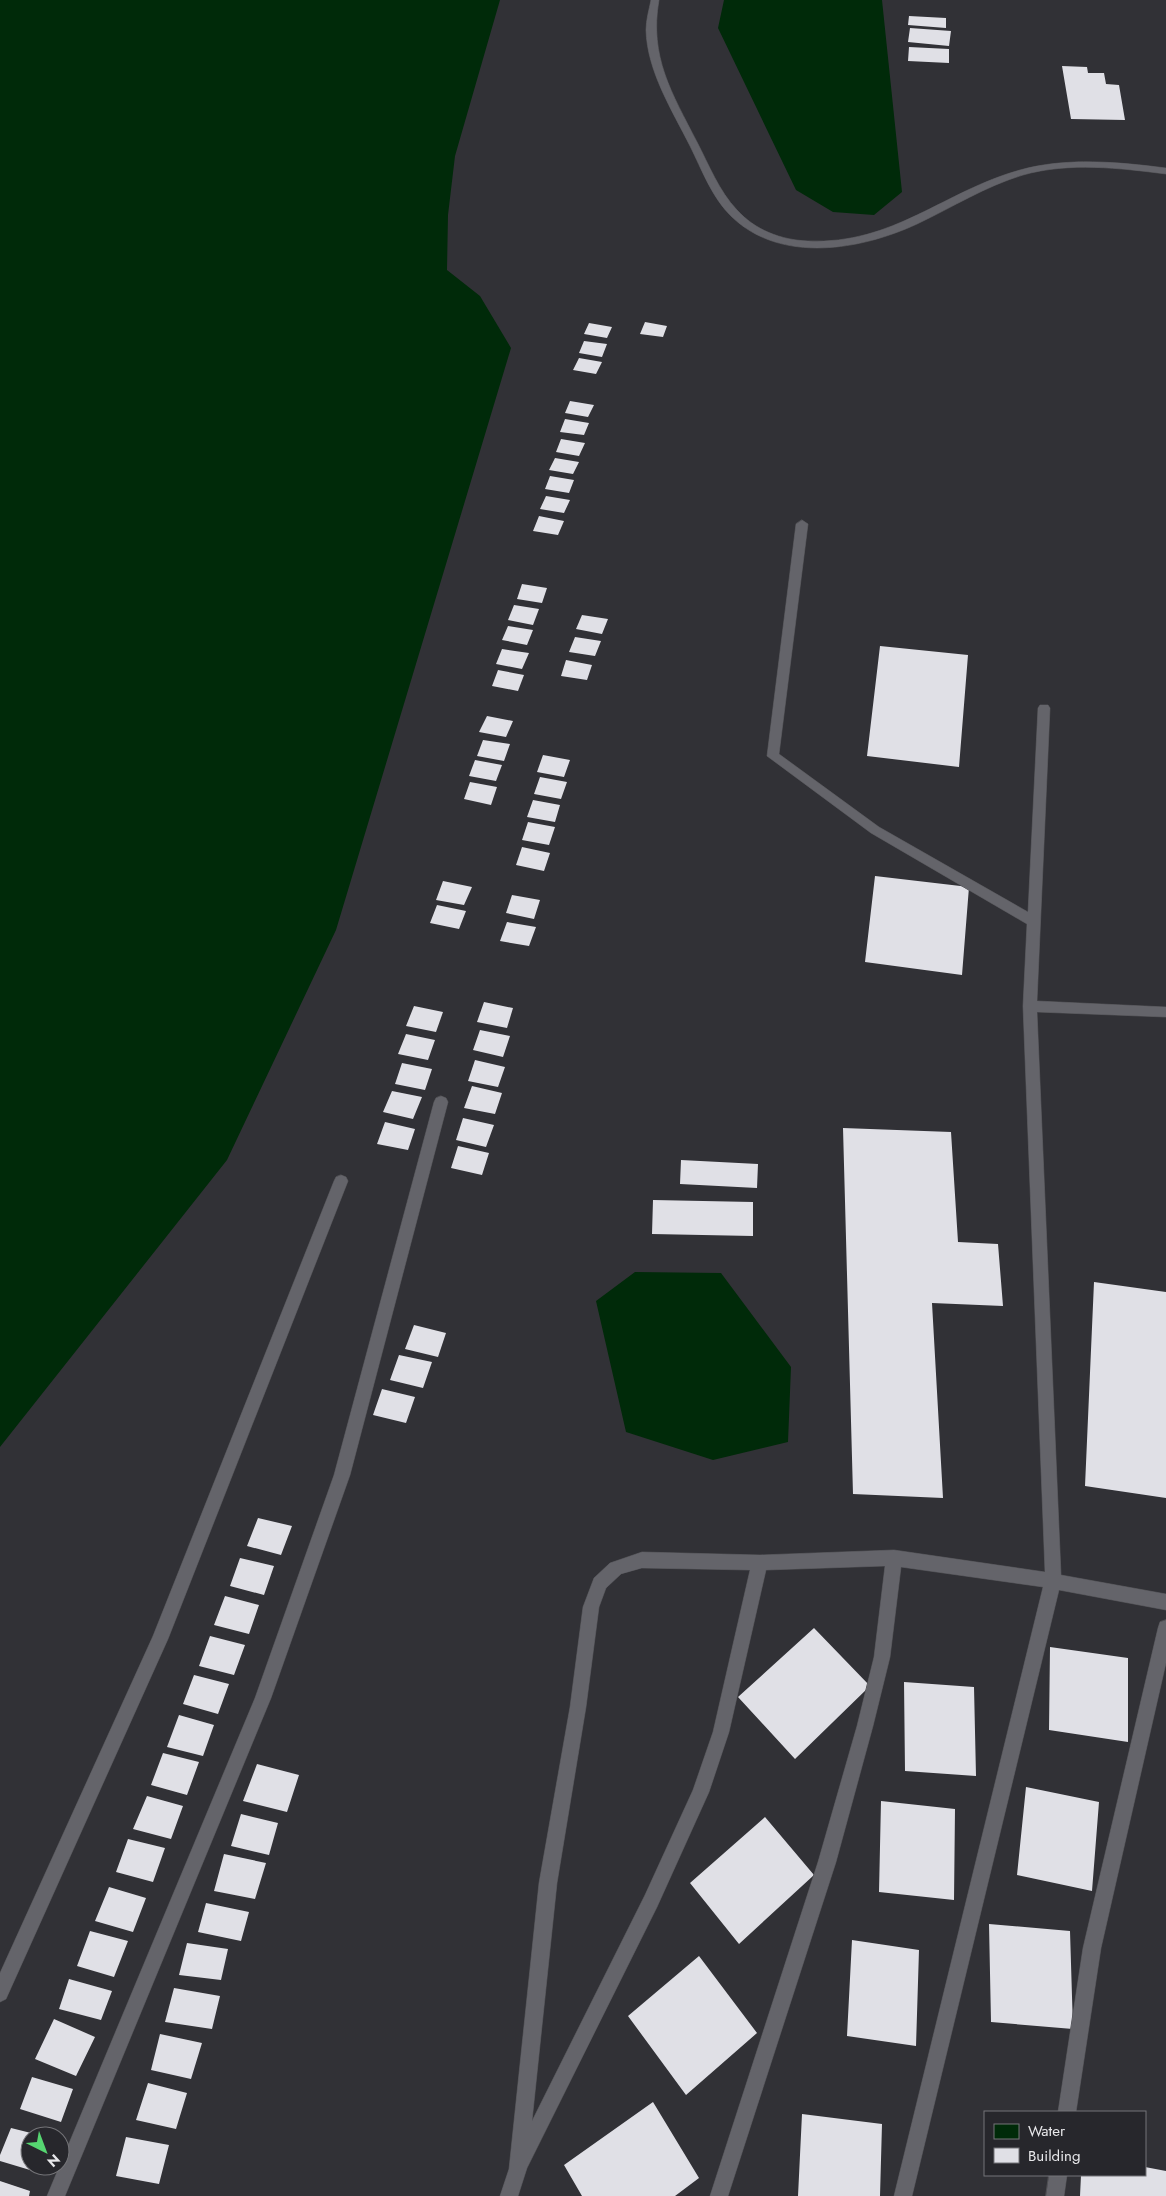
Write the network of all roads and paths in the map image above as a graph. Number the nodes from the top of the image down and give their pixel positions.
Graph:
1 (655, 0) edge
2 (1166, 171) edge
3 (802, 524) dead end
4 (1044, 708) dead end
5 (1035, 922) junction
6 (1030, 1006) junction
7 (1166, 1012) edge
8 (440, 1102) dead end
9 (341, 1181) dead end
10 (894, 1558) junction
11 (760, 1563) junction
12 (1053, 1581) junction
13 (1166, 1602) edge
14 (1166, 1628) edge
15 (0, 1993) edge
16 (1067, 2111) edge
17 (518, 2169) junction
18 (1058, 2176) edge
19 (56, 2196) edge
20 (509, 2196) edge
21 (719, 2196) edge
22 (903, 2196) edge
23 (1055, 2196) edge

1 - 2 lane
3 - 5 lane
4 - 5 lane
5 - 6 lane
6 - 7 lane
6 - 12 lane
8 - 19 lane
9 - 15 lane
10 - 11 lane
10 - 12 lane
10 - 21 lane
11 - 17 lane
11 - 17 lane
12 - 13 lane
12 - 22 lane
14 - 16 lane
17 - 20 lane
18 - 23 lane

